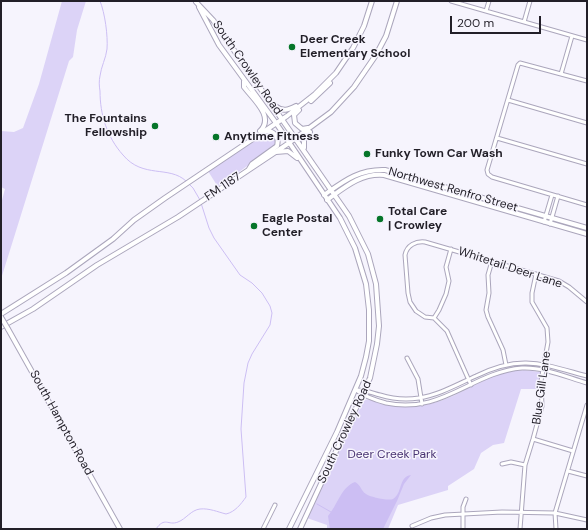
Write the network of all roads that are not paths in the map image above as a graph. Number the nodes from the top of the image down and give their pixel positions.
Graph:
1 (196, 1) edge
2 (372, 1) edge
3 (397, 1) edge
4 (451, 1) edge
5 (489, 1) edge
6 (530, 1) edge
7 (486, 11) junction
8 (524, 22) junction
9 (572, 36) junction
10 (587, 40) edge
11 (238, 55) junction
12 (230, 61) junction
13 (340, 67) junction
14 (561, 74) junction
15 (244, 81) junction
16 (587, 81) edge
17 (508, 100) junction
18 (272, 103) junction
19 (301, 106) junction
20 (331, 112) junction
21 (283, 118) junction
22 (276, 123) junction
23 (587, 123) edge
24 (313, 126) junction
25 (260, 133) junction
26 (296, 138) junction
27 (497, 138) junction
28 (289, 143) junction
29 (304, 151) junction
30 (276, 152) junction
31 (300, 159) junction
32 (215, 164) junction
33 (587, 164) edge
34 (249, 169) junction
35 (374, 172) junction
36 (332, 190) junction
37 (335, 194) junction
38 (324, 195) junction
39 (552, 195) junction
40 (558, 196) junction
41 (327, 200) junction
42 (587, 205) edge
43 (546, 216) junction
44 (552, 218) junction
45 (544, 222) junction
46 (550, 224) junction
47 (587, 228) edge
48 (587, 234) edge
49 (451, 249) junction
50 (492, 261) junction
51 (372, 268) junction
52 (363, 271) junction
53 (536, 274) junction
54 (587, 302) edge
55 (1, 314) edge
56 (1, 318) edge
57 (434, 318) junction
58 (1, 327) edge
59 (407, 358) dead end
60 (506, 364) junction
61 (544, 364) junction
62 (508, 370) junction
63 (543, 370) junction
64 (587, 376) edge
65 (468, 379) junction
66 (587, 383) edge
67 (471, 385) junction
68 (356, 390) junction
69 (366, 390) junction
70 (363, 396) junction
71 (421, 398) junction
72 (422, 404) junction
73 (587, 405) edge
74 (533, 439) junction
75 (573, 451) junction
76 (502, 464) dead end
77 (525, 465) junction
78 (568, 471) junction
79 (587, 476) edge
80 (466, 499) dead end
81 (275, 505) dead end
82 (521, 512) junction
83 (555, 513) junction
84 (464, 514) junction
85 (587, 520) edge
86 (412, 526) dead end
87 (120, 529) edge
88 (263, 529) edge
89 (289, 529) edge
90 (300, 529) edge
91 (463, 529) edge
92 (520, 529) edge
93 (556, 529) edge

1 - 11 main road, South Crowley Road
1 - 12 main road, South Crowley Road
2 - 13 main road, FM 1187 / FM 1187
3 - 20 main road, FM 1187 / FM 1187
4 - 7 street
5 - 7 street
6 - 8 street
7 - 8 street
8 - 9 street
9 - 10 street
9 - 14 street
11 - 12 main road
11 - 18 main road, South Crowley Road
12 - 15 main road, South Crowley Road
13 - 19 main road, FM 1187 / FM 1187
13 - 24 main road
14 - 16 street
14 - 17 street
15 - 22 main road, South Crowley Road
15 - 32 main road
17 - 23 street
17 - 27 street
18 - 19 main road
18 - 21 main road, South Crowley Road
19 - 21 main road, FM 1187 / FM 1187
20 - 24 main road, FM 1187 / FM 1187
20 - 29 main road
21 - 22 main road, FM 1187 / FM 1187
21 - 26 main road, South Crowley Road
22 - 25 main road, FM 1187 / FM 1187
22 - 28 main road, South Crowley Road
24 - 26 main road, FM 1187 / FM 1187
25 - 32 main road, FM 1187 / FM 1187
25 - 34 main road
26 - 28 main road, FM 1187 / FM 1187
26 - 29 main road, South Crowley Road
27 - 33 street
27 - 39 street
28 - 30 main road, FM 1187 / FM 1187
28 - 31 main road, South Crowley Road
29 - 36 main road, South Crowley Road
30 - 31 main road
30 - 34 main road, FM 1187 / FM 1187
31 - 38 main road, South Crowley Road
32 - 55 main road, FM 1187 / FM 1187
34 - 58 main road, FM 1187 / FM 1187
35 - 36 main road, Northwest Renfro Street
35 - 37 main road, Northwest Renfro Street
35 - 43 main road, Northwest Renfro Street
35 - 45 main road, Northwest Renfro Street
36 - 37 main road, South Crowley Road
36 - 38 main road, Northwest Renfro Street
37 - 41 main road, Northwest Renfro Street
37 - 51 main road, South Crowley Road
38 - 41 main road, South Crowley Road
39 - 40 street
39 - 43 street
40 - 42 street
40 - 44 street
41 - 52 main road, South Crowley Road
43 - 44 main road, Northwest Renfro Street
43 - 45 street
44 - 46 street
44 - 47 main road, Northwest Renfro Street
45 - 46 main road, Northwest Renfro Street
46 - 48 main road, Northwest Renfro Street
49 - 50 street, Whitetail Deer Lane
49 - 57 street
49 - 57 street, Whitetail Deer Lane
50 - 53 street, Whitetail Deer Lane
50 - 60 street
51 - 52 main road
51 - 69 main road, South Crowley Road
52 - 68 main road, South Crowley Road
53 - 54 street, Whitetail Deer Lane
53 - 61 street, Blue Gill Lane
56 - 87 main road, South Hampton Road, bridge
57 - 65 street
59 - 71 street
60 - 61 street
60 - 62 street
60 - 65 street
61 - 63 street, Blue Gill Lane
61 - 64 street
62 - 63 street
62 - 67 street
63 - 66 street
63 - 74 street, Blue Gill Lane
65 - 67 street
65 - 71 street
67 - 72 street
68 - 69 street
68 - 70 street
68 - 89 main road, South Crowley Road
69 - 70 main road, South Crowley Road
69 - 71 street
70 - 72 street
70 - 90 main road, South Crowley Road
71 - 72 street
73 - 75 street
74 - 75 street
74 - 77 street, Blue Gill Lane
75 - 78 street
76 - 77 street
77 - 82 street, Blue Gill Lane
78 - 79 street
78 - 83 street
80 - 84 street
81 - 88 street
82 - 83 street
82 - 84 street
82 - 92 street, Blue Gill Lane
83 - 85 street
83 - 93 street
84 - 86 street
84 - 91 street

